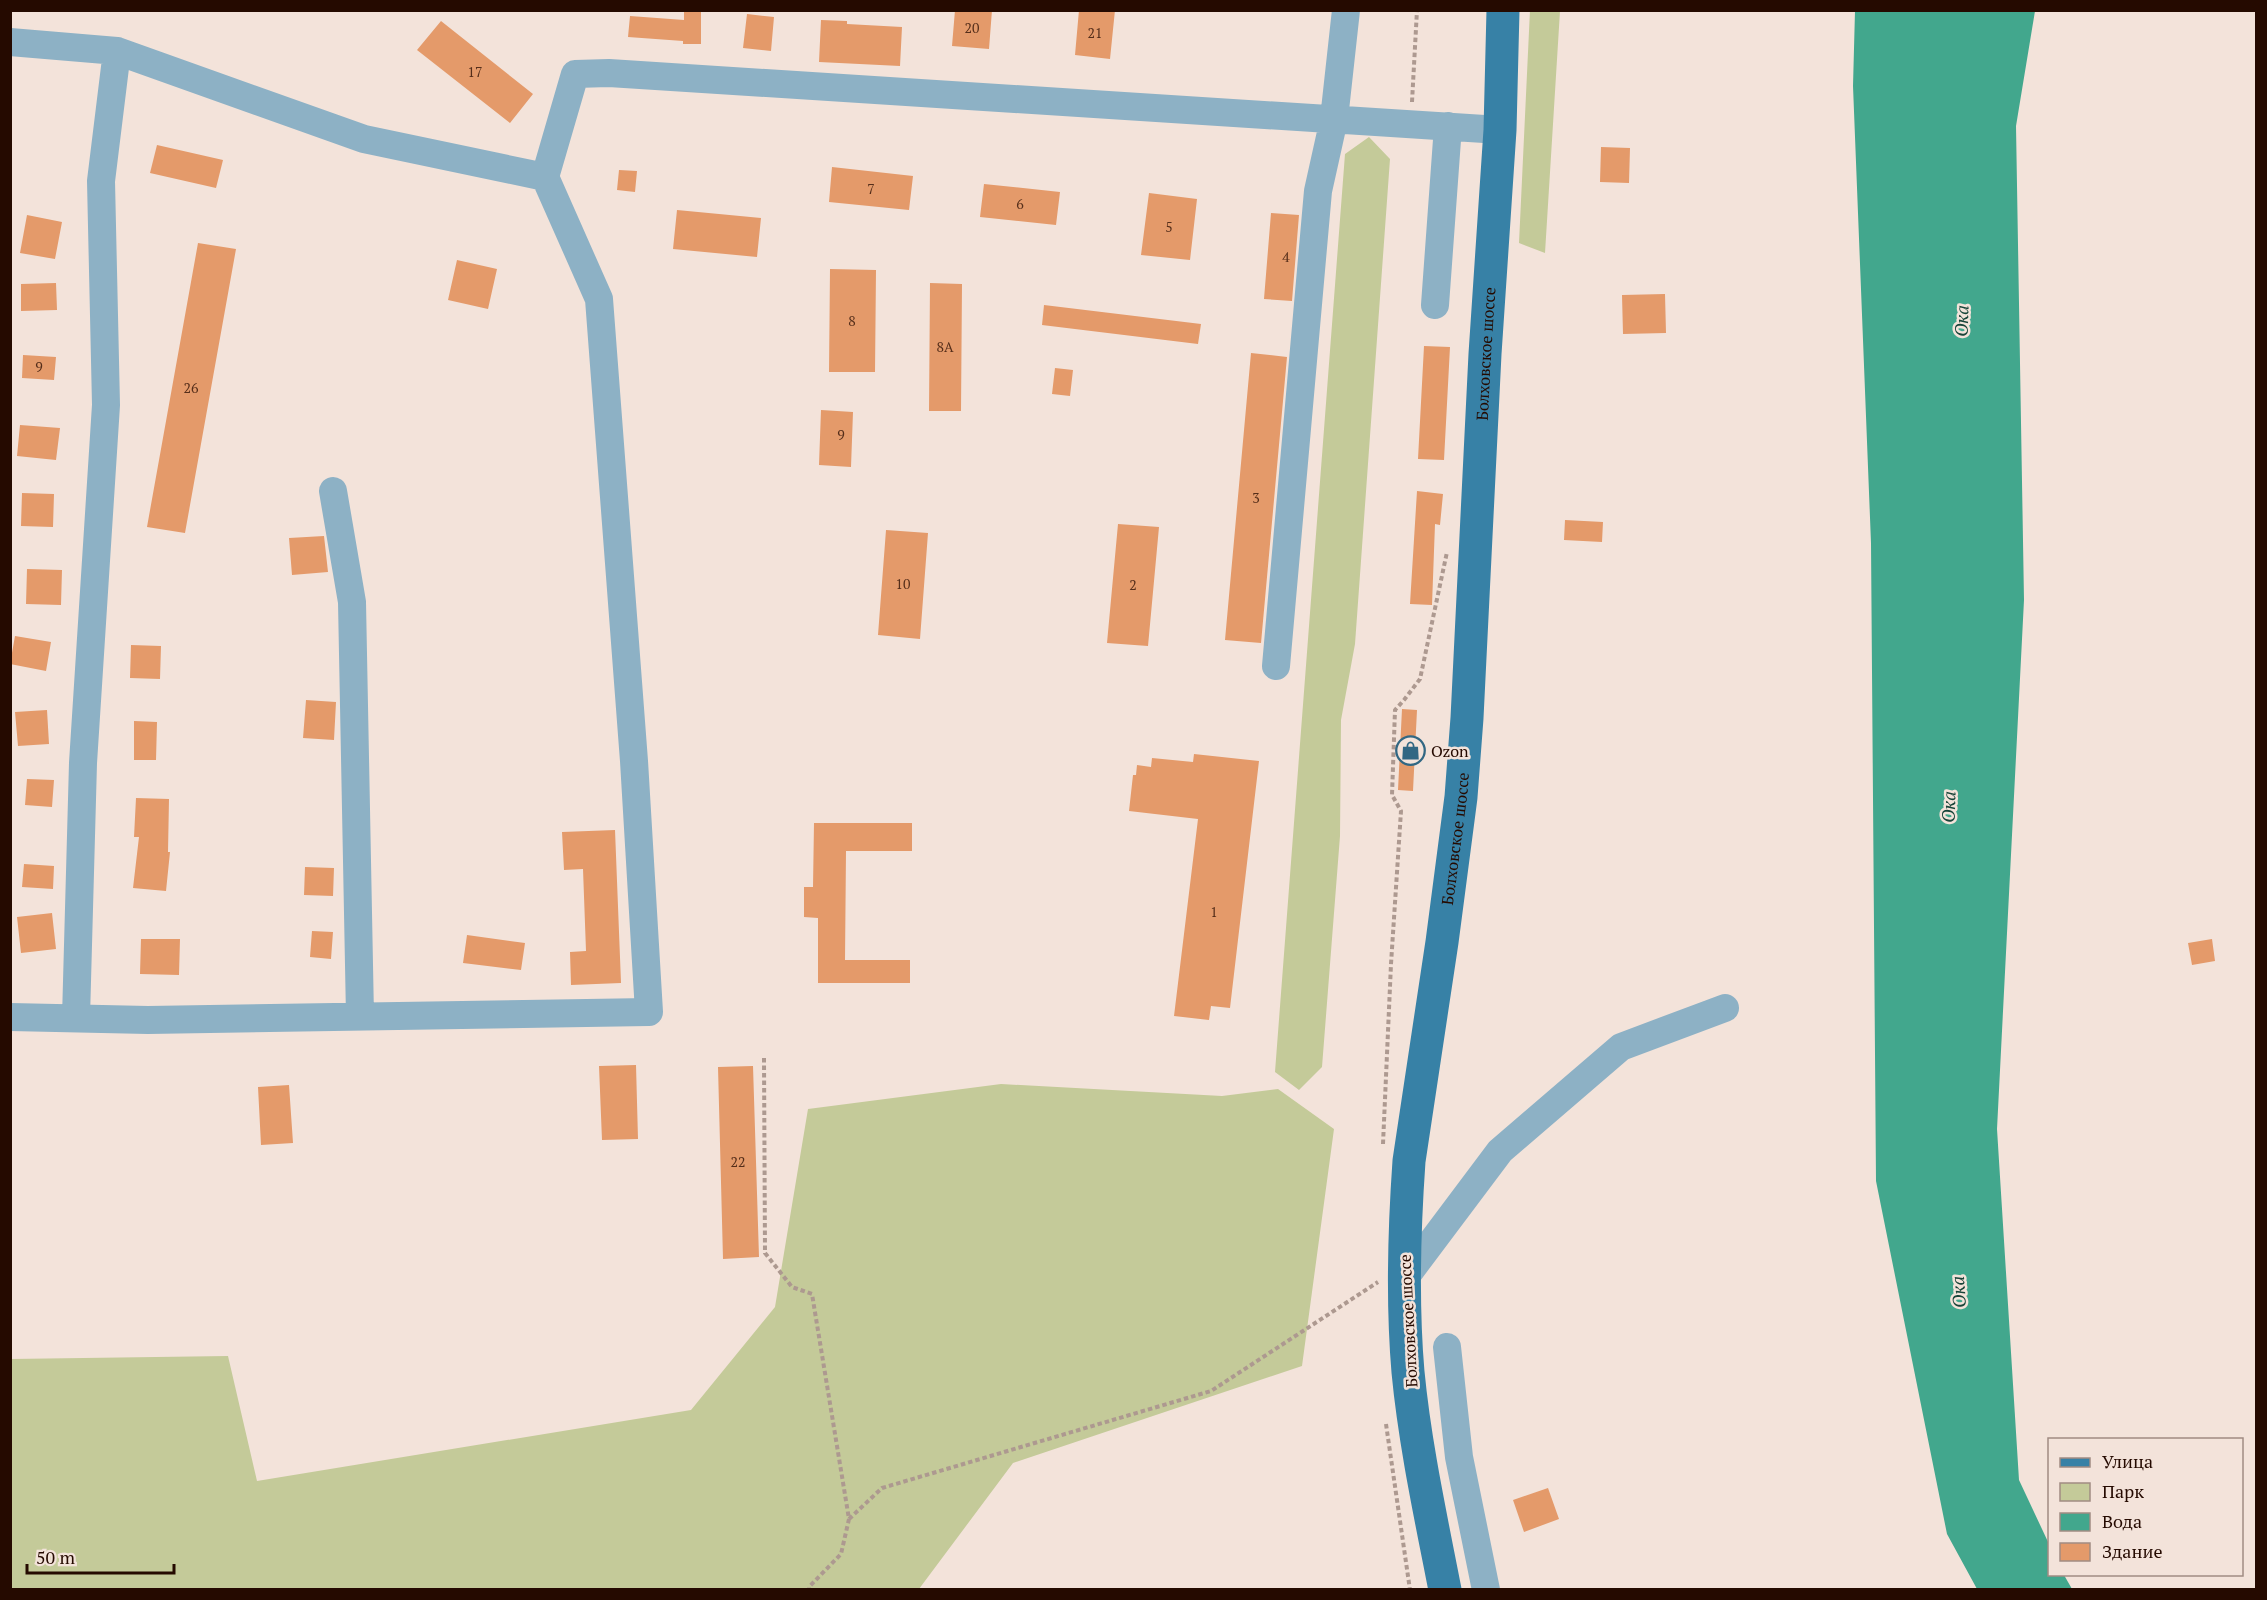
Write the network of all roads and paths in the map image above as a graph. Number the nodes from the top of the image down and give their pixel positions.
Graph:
1 (1346, 10) edge
2 (1417, 10) edge
3 (1503, 10) edge
4 (10, 42) edge
5 (117, 51) junction
6 (1334, 119) junction
7 (1411, 124) junction
8 (1448, 126) junction
9 (1500, 130) junction
10 (545, 177) junction
11 (1435, 305) dead end
12 (333, 491) dead end
13 (1448, 549) dead end
14 (1276, 666) dead end
15 (1420, 679) dead end
16 (1725, 1008) dead end
17 (360, 1016) junction
18 (10, 1017) edge
19 (76, 1018) junction
20 (764, 1058) dead end
21 (1391, 1280) junction
22 (1447, 1347) dead end
23 (1459, 1457) junction
24 (1422, 1466) junction
25 (849, 1519) junction
26 (809, 1590) edge
27 (1445, 1590) edge
28 (1486, 1590) edge

1 - 6 street
2 - 7 path
3 - 9 main road, Болховское шоссе
4 - 5 street
5 - 10 street
5 - 19 street
6 - 7 street
6 - 10 street
6 - 14 street
7 - 8 street
8 - 9 street
8 - 11 street
9 - 21 main road, Болховское шоссе
10 - 17 street
12 - 17 street
13 - 15 path
16 - 21 street
17 - 19 street
18 - 19 street
20 - 25 path
21 - 24 main road, Болховское шоссе
21 - 25 path
22 - 23 street
23 - 24 street
23 - 28 street
24 - 27 main road, Болховское шоссе
25 - 26 path

